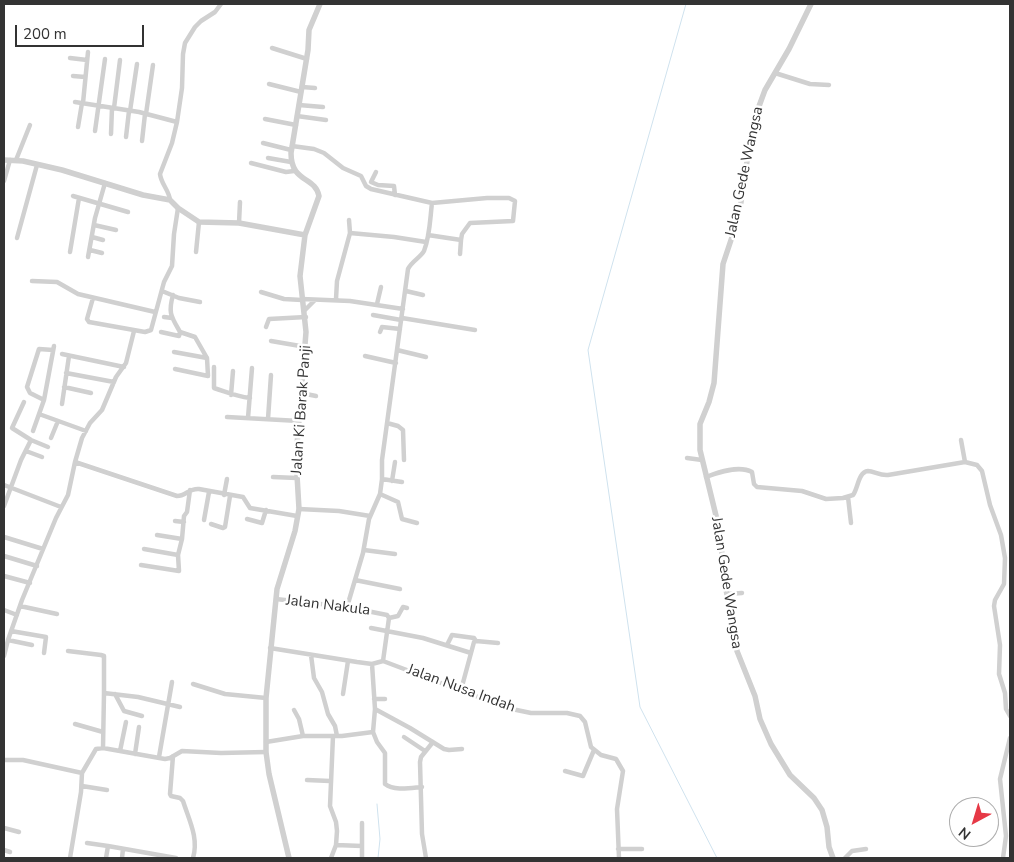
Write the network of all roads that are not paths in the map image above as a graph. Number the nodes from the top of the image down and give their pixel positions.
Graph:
1 (221, 4) edge
2 (320, 4) edge
3 (811, 4) edge
4 (272, 48) dead end
5 (88, 52) dead end
6 (70, 58) dead end
7 (105, 59) dead end
8 (307, 59) junction
9 (87, 60) junction
10 (120, 60) dead end
11 (137, 64) dead end
12 (153, 65) dead end
13 (775, 73) junction
14 (73, 76) dead end
15 (85, 77) junction
16 (270, 84) dead end
17 (829, 85) dead end
18 (315, 88) dead end
19 (301, 90) junction
20 (75, 102) dead end
21 (82, 103) junction
22 (98, 106) junction
23 (299, 106) junction
24 (324, 107) dead end
25 (113, 108) junction
26 (130, 111) junction
27 (146, 114) junction
28 (297, 116) junction
29 (265, 119) dead end
30 (326, 120) dead end
31 (177, 122) junction
32 (296, 124) junction
33 (30, 125) dead end
34 (78, 127) dead end
35 (95, 131) dead end
36 (111, 134) dead end
37 (126, 138) dead end
38 (142, 141) dead end
39 (263, 143) dead end
40 (291, 148) junction
41 (268, 158) dead end
42 (10, 160) edge
43 (291, 162) junction
44 (251, 163) dead end
45 (37, 165) junction
46 (294, 171) junction
47 (376, 172) dead end
48 (4, 181) edge
49 (105, 183) junction
50 (395, 194) junction
51 (73, 196) dead end
52 (79, 198) junction
53 (170, 200) junction
54 (240, 202) dead end
55 (98, 203) junction
56 (432, 203) junction
57 (178, 208) junction
58 (128, 212) dead end
59 (349, 220) dead end
60 (198, 222) junction
61 (239, 223) junction
62 (94, 225) junction
63 (116, 230) dead end
64 (350, 233) junction
65 (305, 235) junction
66 (428, 235) junction
67 (92, 237) junction
68 (16, 238) dead end
69 (103, 240) dead end
70 (461, 240) junction
71 (426, 242) junction
72 (90, 250) junction
73 (70, 252) dead end
74 (196, 252) dead end
75 (102, 253) dead end
76 (460, 254) dead end
77 (88, 257) dead end
78 (32, 281) dead end
79 (381, 287) dead end
80 (162, 291) junction
81 (406, 291) junction
82 (261, 292) dead end
83 (423, 294) dead end
84 (173, 295) junction
85 (93, 298) junction
86 (336, 299) junction
87 (302, 300) junction
88 (314, 300) junction
89 (200, 302) dead end
90 (377, 304) junction
91 (403, 309) junction
92 (155, 312) junction
93 (305, 313) junction
94 (373, 316) dead end
95 (164, 317) dead end
96 (172, 318) junction
97 (402, 319) junction
98 (266, 327) dead end
99 (400, 329) junction
100 (474, 330) dead end
101 (134, 331) junction
102 (160, 332) dead end
103 (180, 332) junction
104 (380, 332) dead end
105 (270, 341) dead end
106 (306, 347) junction
107 (397, 350) junction
108 (174, 352) dead end
109 (62, 354) dead end
110 (69, 356) junction
111 (365, 356) dead end
112 (426, 357) dead end
113 (207, 358) junction
114 (396, 363) junction
115 (124, 367) junction
116 (214, 367) dead end
117 (252, 368) dead end
118 (175, 369) dead end
119 (233, 371) dead end
120 (66, 373) junction
121 (271, 375) dead end
122 (114, 382) junction
123 (64, 387) junction
124 (91, 393) dead end
125 (302, 393) junction
126 (231, 395) junction
127 (316, 396) dead end
128 (250, 398) junction
129 (44, 400) junction
130 (24, 402) dead end
131 (62, 404) dead end
132 (39, 414) junction
133 (227, 417) dead end
134 (248, 418) junction
135 (268, 420) junction
136 (58, 421) junction
137 (298, 421) junction
138 (387, 423) junction
139 (33, 430) dead end
140 (86, 431) junction
141 (51, 438) dead end
142 (32, 440) junction
143 (962, 440) dead end
144 (48, 447) dead end
145 (26, 451) junction
146 (42, 458) dead end
147 (687, 458) dead end
148 (404, 460) dead end
149 (702, 460) junction
150 (75, 462) junction
151 (395, 462) dead end
152 (965, 462) junction
153 (273, 477) dead end
154 (706, 477) junction
155 (297, 478) junction
156 (227, 479) dead end
157 (382, 479) junction
158 (392, 481) junction
159 (402, 482) dead end
160 (4, 485) edge
161 (12, 488) junction
162 (190, 490) junction
163 (209, 492) junction
164 (380, 494) junction
165 (227, 495) junction
166 (848, 497) junction
167 (4, 506) edge
168 (61, 507) junction
169 (299, 509) junction
170 (266, 510) junction
171 (298, 516) junction
172 (370, 516) junction
173 (247, 519) dead end
174 (204, 520) dead end
175 (175, 521) dead end
176 (184, 522) junction
177 (417, 523) dead end
178 (851, 523) dead end
179 (211, 524) dead end
180 (157, 535) dead end
181 (4, 537) edge
182 (182, 539) junction
183 (43, 549) junction
184 (144, 549) dead end
185 (364, 550) junction
186 (395, 554) dead end
187 (178, 555) junction
188 (4, 556) edge
189 (142, 565) dead end
190 (37, 566) junction
191 (4, 576) edge
192 (354, 580) junction
193 (30, 583) junction
194 (400, 589) dead end
195 (742, 593) dead end
196 (727, 594) junction
197 (276, 599) junction
198 (20, 606) junction
199 (347, 607) junction
200 (407, 608) dead end
201 (4, 610) edge
202 (57, 614) dead end
203 (17, 615) junction
204 (389, 618) junction
205 (371, 628) dead end
206 (387, 630) junction
207 (11, 631) junction
208 (8, 640) junction
209 (476, 641) junction
210 (498, 644) dead end
211 (32, 645) dead end
212 (447, 645) junction
213 (270, 648) junction
214 (68, 651) dead end
215 (44, 653) dead end
216 (471, 653) junction
217 (311, 655) junction
218 (4, 656) edge
219 (348, 661) junction
220 (383, 661) junction
221 (372, 664) junction
222 (172, 682) dead end
223 (193, 684) dead end
224 (461, 690) junction
225 (104, 693) junction
226 (114, 694) junction
227 (343, 694) dead end
228 (266, 698) junction
229 (374, 699) junction
230 (385, 699) dead end
231 (168, 704) junction
232 (180, 707) dead end
233 (375, 709) junction
234 (294, 710) dead end
235 (142, 716) dead end
236 (1010, 716) edge
237 (126, 722) dead end
238 (75, 724) dead end
239 (139, 727) dead end
240 (103, 732) junction
241 (373, 732) junction
242 (303, 736) junction
243 (335, 736) junction
244 (404, 738) dead end
245 (1010, 738) edge
246 (266, 742) junction
247 (433, 742) junction
248 (103, 748) junction
249 (462, 749) dead end
250 (594, 750) junction
251 (120, 751) junction
252 (425, 751) junction
253 (266, 752) junction
254 (135, 754) junction
255 (173, 756) junction
256 (159, 757) junction
257 (4, 760) edge
258 (565, 771) dead end
259 (82, 773) junction
260 (307, 780) dead end
261 (330, 781) junction
262 (82, 786) junction
263 (422, 787) junction
264 (106, 790) dead end
265 (362, 823) dead end
266 (4, 828) edge
267 (19, 832) dead end
268 (87, 843) dead end
269 (336, 845) junction
270 (108, 846) junction
271 (362, 846) junction
272 (124, 849) junction
273 (618, 849) junction
274 (642, 849) dead end
275 (866, 849) dead end
276 (4, 850) edge
277 (10, 852) dead end
278 (70, 858) edge
279 (106, 858) edge
280 (122, 858) edge
281 (176, 858) edge
282 (193, 858) edge
283 (289, 858) edge
284 (331, 858) edge
285 (362, 858) edge
286 (426, 858) edge
287 (619, 858) edge
288 (833, 858) edge
289 (845, 858) edge
290 (1003, 858) edge

1 - 31 street
2 - 8 street
3 - 13 street, Jalan Gede Wangsa
4 - 8 street
5 - 9 street
6 - 9 street
7 - 22 street
8 - 19 street
9 - 15 street
10 - 25 street
11 - 26 street
12 - 27 street
13 - 17 street
13 - 149 street, Jalan Gede Wangsa
14 - 15 street
15 - 21 street
16 - 19 street
18 - 19 street
19 - 23 street
20 - 21 street
21 - 22 street
21 - 34 street
22 - 25 street
22 - 35 street
23 - 24 street
23 - 28 street
25 - 26 street
25 - 36 street
26 - 27 street
26 - 37 street
27 - 31 street
27 - 38 street
28 - 30 street
28 - 32 street
29 - 32 street
31 - 53 street
32 - 40 street
33 - 42 street
39 - 40 street
40 - 43 street
40 - 50 street
41 - 43 street
42 - 45 street
42 - 48 street
43 - 46 street
44 - 46 street
45 - 49 street
45 - 68 street
46 - 65 street, Jalan Ki Barak Panji
47 - 50 street
49 - 53 street
49 - 55 street
50 - 56 street
51 - 52 street
52 - 55 street
52 - 73 street
53 - 57 street
54 - 61 street
55 - 58 street
55 - 62 street
56 - 66 street
56 - 70 street
57 - 60 street
57 - 80 street
59 - 64 street
60 - 61 street
60 - 74 street
61 - 65 street
62 - 63 street
62 - 67 street
64 - 71 street
64 - 86 street
65 - 87 street, Jalan Ki Barak Panji
66 - 70 street
66 - 71 street
67 - 69 street
67 - 72 street
70 - 76 street
71 - 81 street
72 - 75 street
72 - 77 street
78 - 85 street
79 - 90 street
80 - 84 street
80 - 92 street
81 - 83 street
81 - 91 street
82 - 87 street
84 - 89 street
84 - 96 street
85 - 92 street
85 - 101 street
86 - 88 street
86 - 90 street
87 - 88 street
87 - 93 street, Jalan Ki Barak Panji
88 - 93 street
90 - 91 street
91 - 97 street
92 - 101 street
93 - 98 street
93 - 106 street, Jalan Ki Barak Panji
94 - 97 street
95 - 96 street
96 - 103 street
97 - 99 street
97 - 100 street
99 - 104 street
99 - 107 street
101 - 115 street
102 - 103 street
103 - 113 street
105 - 106 street
106 - 125 street, Jalan Ki Barak Panji
107 - 112 street
107 - 114 street
108 - 113 street
109 - 110 street
110 - 115 street
110 - 120 street
111 - 114 street
113 - 118 street
114 - 138 street
115 - 122 street
116 - 126 street
117 - 128 street
119 - 126 street
120 - 122 street
120 - 123 street
121 - 135 street
122 - 140 street
123 - 124 street
123 - 131 street
125 - 127 street
125 - 137 street, Jalan Ki Barak Panji
126 - 128 street
128 - 134 street
129 - 129 street
129 - 132 street
130 - 142 street
132 - 136 street
132 - 139 street
133 - 134 street
134 - 135 street
135 - 137 street
136 - 140 street
136 - 141 street
137 - 155 street, Jalan Ki Barak Panji
138 - 148 street
138 - 157 street
140 - 150 street
142 - 144 street
142 - 145 street
143 - 152 street
145 - 146 street
145 - 161 street
147 - 149 street
149 - 154 street, Jalan Gede Wangsa
150 - 162 street
150 - 168 street
151 - 158 street
152 - 166 street
152 - 236 street
153 - 155 street
154 - 166 street
154 - 196 street, Jalan Gede Wangsa
155 - 169 street, Jalan Ki Barak Panji
156 - 165 street
157 - 158 street
157 - 164 street
158 - 159 street
160 - 161 street
161 - 167 street
161 - 168 street
162 - 163 street
162 - 176 street
163 - 165 street
163 - 174 street
164 - 172 street
164 - 177 street
165 - 170 street
165 - 179 street
166 - 178 street
168 - 183 street
169 - 171 street, Jalan Ki Barak Panji
169 - 172 street
170 - 171 street
170 - 173 street
171 - 197 street, Jalan Ki Barak Panji
172 - 185 street
175 - 176 street
176 - 182 street
180 - 182 street
181 - 183 street
182 - 187 street
183 - 190 street
184 - 187 street
185 - 186 street
185 - 192 street
187 - 189 street
188 - 190 street
190 - 193 street
191 - 193 street
192 - 194 street
192 - 199 street
193 - 198 street
195 - 196 street
196 - 288 street, Jalan Gede Wangsa
197 - 199 street, Jalan Nakula
197 - 213 street, Jalan Ki Barak Panji
198 - 202 street
198 - 203 street
199 - 204 street, Jalan Nakula
200 - 204 street
201 - 203 street
203 - 207 street
204 - 206 street
205 - 206 street
206 - 212 street
206 - 220 street
207 - 208 street
207 - 215 street
208 - 211 street
208 - 218 street
209 - 210 street
209 - 212 street
209 - 216 street
212 - 216 street
213 - 217 street
213 - 228 street, Jalan Ki Barak Panji
214 - 225 street
216 - 224 street
217 - 219 street
217 - 243 street
219 - 221 street
219 - 227 street
220 - 221 street
220 - 224 street, Jalan Nusa Indah
221 - 229 street
222 - 231 street
223 - 228 street
224 - 250 street, Jalan Nusa Indah
225 - 226 street
225 - 240 street
226 - 231 street
226 - 235 street
228 - 246 street, Jalan Ki Barak Panji
229 - 230 street
229 - 233 street
231 - 232 street
231 - 256 street
233 - 241 street
233 - 247 street
234 - 242 street
237 - 251 street
238 - 240 street
239 - 254 street
240 - 248 street
241 - 243 street
241 - 263 street
242 - 243 street
242 - 246 street
243 - 261 street
244 - 252 street
245 - 290 street
246 - 253 street, Jalan Ki Barak Panji
247 - 249 street
247 - 252 street
248 - 251 street
248 - 259 street
250 - 258 street
250 - 273 street
251 - 254 street
252 - 263 street
253 - 255 street
253 - 283 street, Jalan Ki Barak Panji
254 - 256 street
255 - 256 street
255 - 282 street
257 - 259 street
259 - 262 street
260 - 261 street
261 - 269 street
262 - 264 street
262 - 278 street
263 - 286 street
265 - 271 street
266 - 267 street
268 - 270 street
269 - 271 street
269 - 284 street
270 - 272 street
270 - 279 street
271 - 285 street
272 - 280 street
272 - 281 street
273 - 274 street
273 - 287 street
275 - 289 street
276 - 277 street

